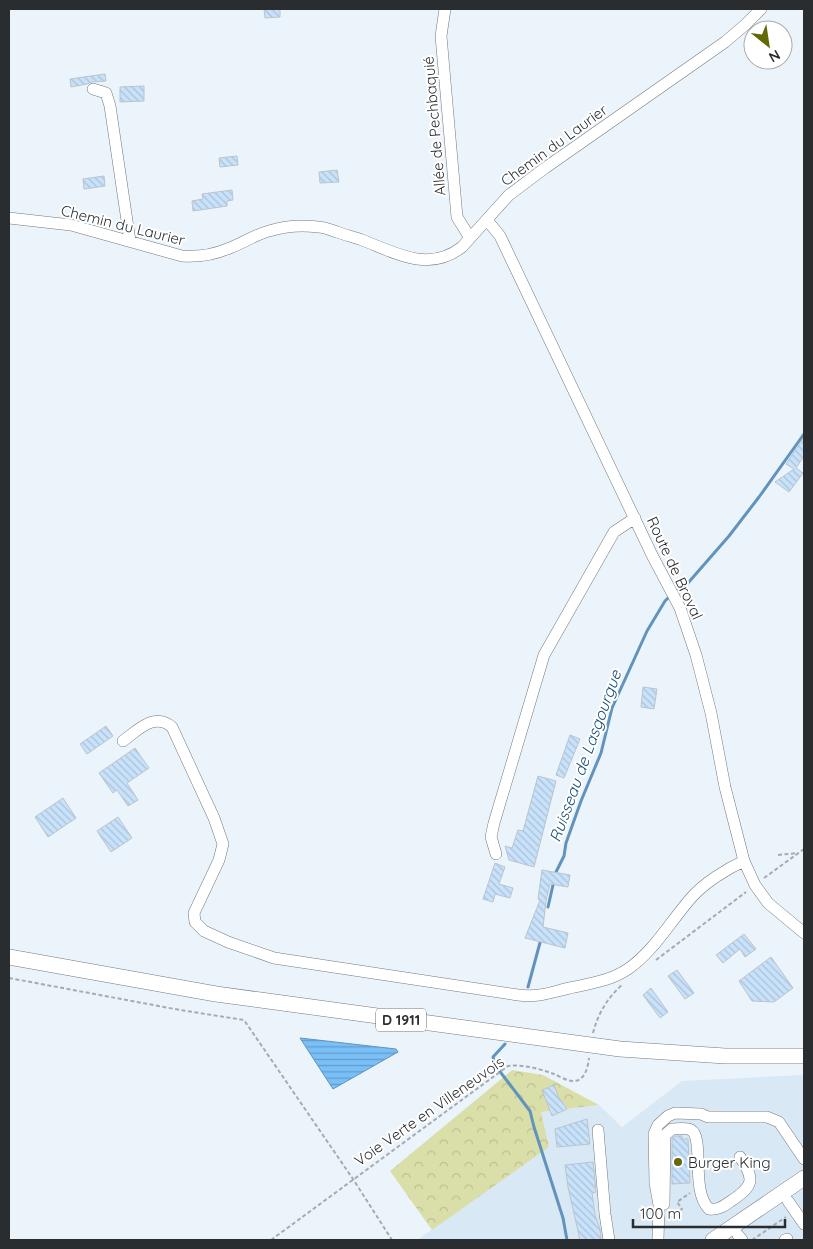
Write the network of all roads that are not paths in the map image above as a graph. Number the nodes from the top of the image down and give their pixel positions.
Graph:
1 (445, 9) edge
2 (760, 9) edge
3 (93, 89) dead end
4 (9, 218) edge
5 (487, 220) junction
6 (470, 238) junction
7 (130, 241) junction
8 (634, 518) junction
9 (123, 741) dead end
10 (496, 854) dead end
11 (744, 861) junction
12 (804, 934) edge
13 (9, 957) edge
14 (802, 1055) edge
15 (598, 1130) dead end
16 (740, 1157) dead end
17 (804, 1159) edge
18 (804, 1178) edge
19 (804, 1190) edge
20 (791, 1206) junction
21 (661, 1219) junction
22 (804, 1224) edge
23 (740, 1239) edge
24 (609, 1240) edge
25 (658, 1240) edge
26 (713, 1240) edge

1 - 6 street, Allée de Pechbaquié
2 - 5 street, Chemin du Laurier
3 - 7 street
4 - 7 street, Chemin du Laurier
5 - 6 street, Chemin du Laurier
5 - 8 street, Route de Broval
6 - 7 street, Chemin du Laurier
8 - 10 street
8 - 11 street, Route de Broval
9 - 11 street
11 - 12 street, Route de Broval
13 - 14 main road, D 1911
15 - 24 street
16 - 21 street
17 - 21 street
18 - 26 main road
19 - 20 main road
20 - 22 street
20 - 23 main road
21 - 25 street

